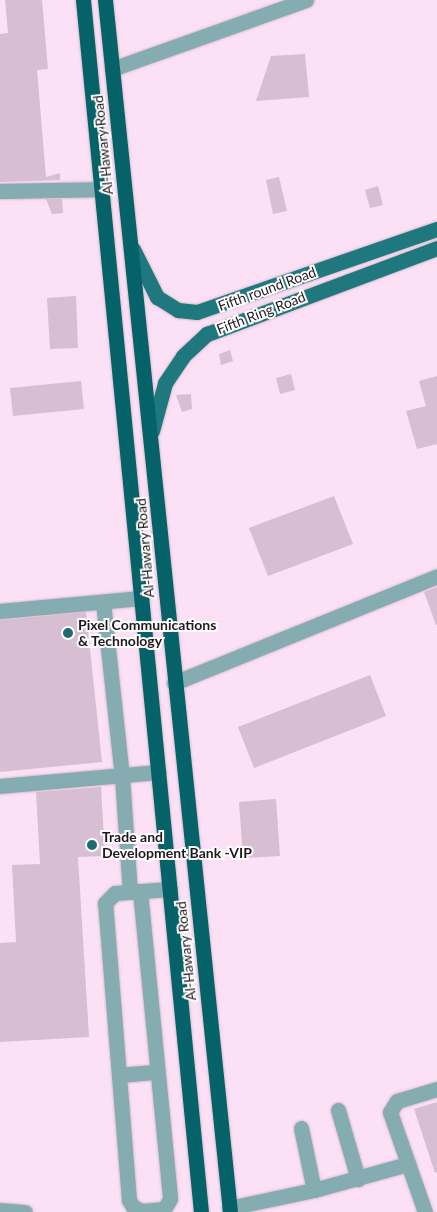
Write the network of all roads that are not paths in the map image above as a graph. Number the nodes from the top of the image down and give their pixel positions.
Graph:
1 (83, 0) edge
2 (106, 0) edge
3 (306, 0) edge
4 (112, 69) junction
5 (102, 189) junction
6 (0, 191) edge
7 (437, 229) edge
8 (130, 241) junction
9 (437, 248) edge
10 (152, 445) junction
11 (437, 576) edge
12 (141, 598) junction
13 (103, 602) junction
14 (0, 611) edge
15 (174, 683) junction
16 (158, 772) junction
17 (122, 776) junction
18 (0, 786) edge
19 (187, 812) junction
20 (162, 814) junction
21 (170, 889) junction
22 (135, 892) junction
23 (157, 1072) junction
24 (119, 1075) junction
25 (437, 1089) edge
26 (338, 1110) dead end
27 (301, 1128) dead end
28 (408, 1164) junction
29 (358, 1179) junction
30 (314, 1190) junction
31 (0, 1210) edge
32 (229, 1210) edge
33 (25, 1212) edge
34 (201, 1212) edge
35 (425, 1212) edge

1 - 5 highway, Al-Hawary Road
2 - 4 highway, Al-Hawary Road
3 - 4 street
4 - 8 highway, Al-Hawary Road
5 - 6 street
5 - 12 highway, Al-Hawary Road
7 - 8 main road, Fifth round Road
8 - 10 highway, Al-Hawary Road
9 - 10 main road, Fifth Ring Road
10 - 15 highway, Al-Hawary Road
11 - 15 street
12 - 13 street
12 - 16 highway, Al-Hawary Road
13 - 14 street
13 - 17 street
15 - 19 highway, Al-Hawary Road
16 - 17 street
16 - 20 highway, Al-Hawary Road
17 - 18 street
17 - 22 street
19 - 20 highway
19 - 32 highway, Al-Hawary Road
20 - 21 highway, Al-Hawary Road
21 - 22 street
21 - 34 highway, Al-Hawary Road
22 - 23 street
22 - 24 street
23 - 24 street
23 - 24 street
25 - 28 street
26 - 29 street
27 - 30 street
28 - 29 street
28 - 35 street
29 - 30 street
30 - 32 street
31 - 33 street

